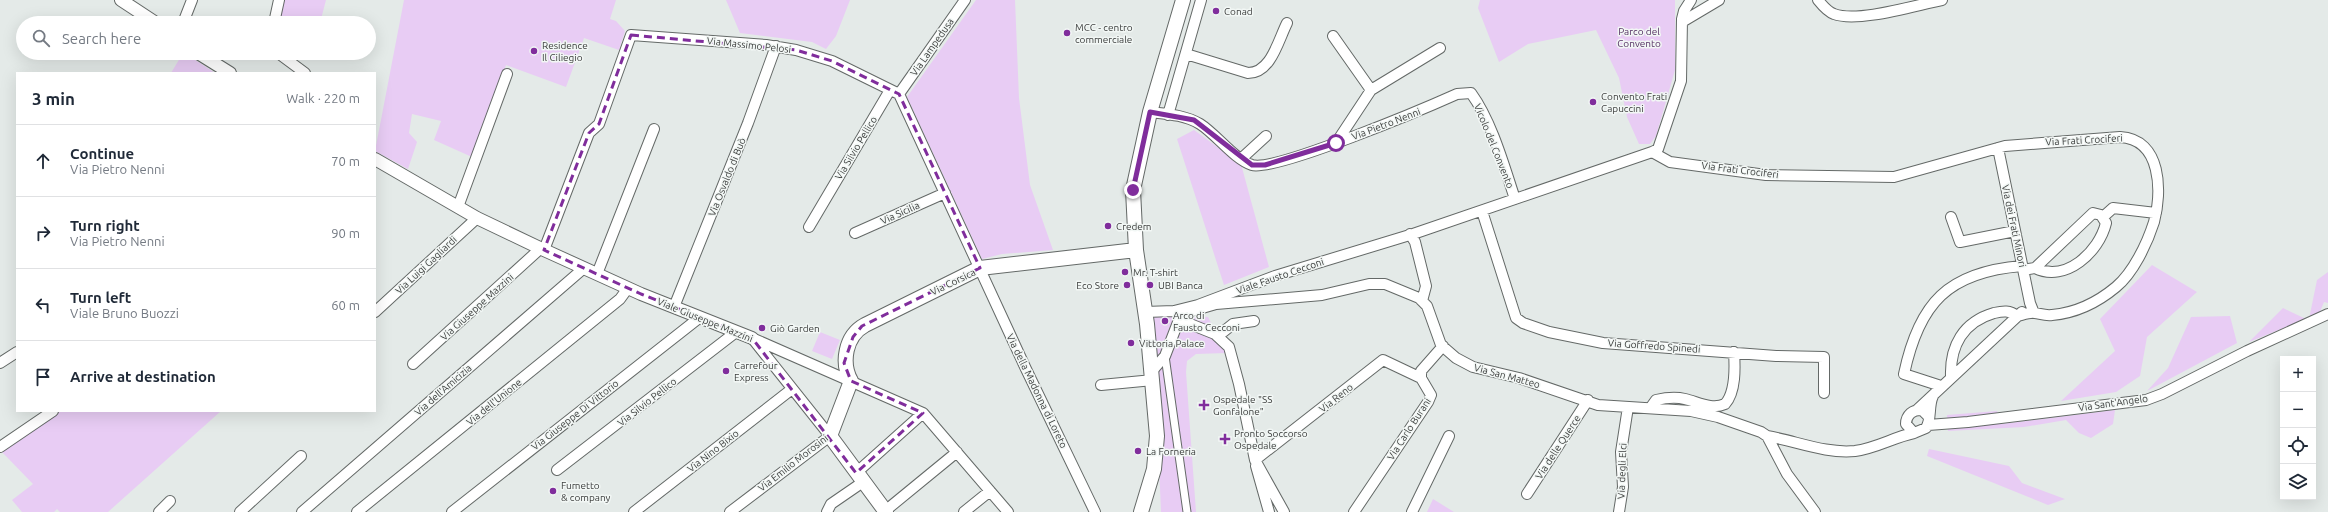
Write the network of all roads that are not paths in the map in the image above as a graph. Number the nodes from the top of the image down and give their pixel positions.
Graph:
1 (120, 0) edge
2 (192, 0) edge
3 (279, 0) edge
4 (965, 0) edge
5 (1178, 0) edge
6 (1183, 0) edge
7 (1201, 0) edge
8 (1691, 0) edge
9 (1719, 0) edge
10 (1818, 0) edge
11 (1942, 0) edge
12 (145, 16) edge
13 (185, 16) edge
14 (276, 16) edge
15 (1682, 22) junction
16 (1287, 23) dead end
17 (1174, 32) junction
18 (1333, 36) dead end
19 (776, 46) junction
20 (1440, 48) dead end
21 (1186, 54) junction
22 (209, 60) edge
23 (287, 60) edge
24 (228, 72) edge
25 (304, 72) edge
26 (507, 74) dead end
27 (1371, 90) junction
28 (894, 92) junction
29 (1471, 93) joint
30 (1150, 112) junction
31 (1168, 115) junction
32 (654, 129) dead end
33 (1266, 136) dead end
34 (1336, 143) junction
35 (1998, 148) junction
36 (1652, 152) junction
37 (1242, 158) junction
38 (376, 160) edge
39 (945, 192) junction
40 (1515, 199) junction
41 (458, 207) junction
42 (1482, 211) junction
43 (2156, 213) junction
44 (2103, 217) junction
45 (477, 218) junction
46 (1951, 218) dead end
47 (809, 227) dead end
48 (2015, 231) junction
49 (855, 233) dead end
50 (1412, 234) junction
51 (543, 249) junction
52 (1136, 250) junction
53 (584, 268) junction
54 (980, 268) junction
55 (2022, 268) junction
56 (2035, 268) junction
57 (597, 274) junction
58 (628, 288) junction
59 (1422, 301) junction
60 (2030, 303) junction
61 (674, 307) junction
62 (1191, 309) junction
63 (376, 311) edge
64 (1145, 312) junction
65 (2034, 313) junction
66 (1177, 314) junction
67 (2328, 314) edge
68 (2017, 316) junction
69 (699, 318) junction
70 (1254, 321) dead end
71 (1190, 324) junction
72 (736, 332) junction
73 (1218, 336) junction
74 (752, 338) junction
75 (1443, 346) junction
76 (1734, 352) junction
77 (16, 353) edge
78 (1165, 356) junction
79 (0, 363) edge
80 (413, 364) dead end
81 (1152, 375) junction
82 (1951, 376) junction
83 (1421, 378) junction
84 (851, 382) junction
85 (1101, 385) dead end
86 (1941, 386) junction
87 (792, 390) junction
88 (1824, 393) dead end
89 (1934, 394) junction
90 (1588, 400) junction
91 (1628, 407) junction
92 (1651, 407) junction
93 (1916, 410) junction
94 (52, 412) edge
95 (923, 413) junction
96 (1928, 421) junction
97 (1906, 422) junction
98 (1914, 433) junction
99 (830, 436) junction
100 (1449, 436) dead end
101 (1767, 436) junction
102 (1887, 443) junction
103 (0, 447) edge
104 (957, 452) junction
105 (301, 456) dead end
106 (1255, 460) junction
107 (557, 470) dead end
108 (860, 477) junction
109 (990, 491) junction
110 (1527, 494) dead end
111 (170, 501) dead end
112 (159, 512) edge
113 (240, 512) edge
114 (302, 512) edge
115 (357, 512) edge
116 (452, 512) edge
117 (634, 512) edge
118 (730, 512) edge
119 (828, 512) edge
120 (886, 512) edge
121 (964, 512) edge
122 (1008, 512) edge
123 (1095, 512) edge
124 (1141, 512) edge
125 (1187, 512) edge
126 (1269, 512) edge
127 (1284, 512) edge
128 (1354, 512) edge
129 (1412, 512) edge
130 (1619, 512) edge
131 (1815, 512) edge

1 - 12 street
2 - 13 street
3 - 14 street
4 - 28 street, Via Lampedusa
5 - 17 main road
6 - 17 main road
7 - 21 street
8 - 15 street
9 - 15 street
10 - 11 street
15 - 36 street
16 - 21 street
17 - 30 main road
18 - 27 street
19 - 28 street, Via Massimo Pelosi
19 - 51 street, Via Massimo Pelosi
19 - 61 street, Via Osvaldo di Buò
20 - 27 street
21 - 31 street
22 - 24 street
23 - 25 street
26 - 41 street
27 - 34 street
28 - 39 street
28 - 47 street, Via Silvio Pellico
29 - 34 street, Via Pietro Nenni
29 - 40 street, Vicolo del Convento
30 - 31 street, Via Pietro Nenni
30 - 52 main road
31 - 37 street, Via Pietro Nenni
32 - 57 street
33 - 37 street
34 - 37 street, Via Pietro Nenni
35 - 36 street, Via Frati Crociferi
35 - 43 street, Via Frati Crociferi
35 - 48 street, Via dei Frati Minori
36 - 40 street, Viale Fausto Cecconi
38 - 41 street, Viale Giuseppe Mazzini
39 - 49 street, Via Sicilia
39 - 54 street
40 - 42 street, Viale Fausto Cecconi
41 - 45 street, Viale Giuseppe Mazzini
42 - 50 street, Viale Fausto Cecconi
42 - 76 street, Via Goffredo Spinedi
43 - 44 street
43 - 65 street, Via Frati Crociferi
44 - 56 street
44 - 56 street
45 - 51 street, Viale Giuseppe Mazzini
45 - 63 street, Via Luigi Gagliardi
46 - 48 street
48 - 55 street, Via dei Frati Minori
50 - 59 street
50 - 62 street, Viale Fausto Cecconi
51 - 53 street, Viale Giuseppe Mazzini
51 - 80 street, Via Giuseppe Mazzini
52 - 54 main road, Via Corsica
52 - 64 main road
53 - 57 street, Viale Giuseppe Mazzini
53 - 114 street, Via dell'Amicizia
54 - 84 main road, Via Corsica
54 - 123 street, Via della Madonna di Loreto
55 - 56 street
55 - 60 street, Via dei Frati Minori
55 - 86 street
57 - 58 street, Viale Giuseppe Mazzini
58 - 61 street, Viale Giuseppe Mazzini
58 - 115 street, Via dell'Unione
59 - 62 street
59 - 75 street, Via San Matteo
60 - 65 street, Via dei Frati Minori
60 - 68 street
61 - 69 street, Viale Giuseppe Mazzini
62 - 66 street, Viale Fausto Cecconi
62 - 71 street
64 - 66 street, Viale Fausto Cecconi
64 - 81 main road
65 - 68 street, Via Frati Crociferi
66 - 71 street
66 - 78 street
67 - 96 street, Via Sant'Angelo
68 - 82 street
68 - 82 street
69 - 72 street, Viale Giuseppe Mazzini
69 - 116 street, Via Giuseppe Di Vittorio
70 - 73 street
71 - 73 street
72 - 74 street, Viale Giuseppe Mazzini
72 - 107 street, Via Silvio Pellico
73 - 106 street
74 - 84 street, Viale Giuseppe Mazzini
74 - 87 street
75 - 83 street
75 - 90 street, Via San Matteo
76 - 88 street, Via Goffredo Spinedi
76 - 92 street
77 - 79 street
78 - 81 street
78 - 125 street
81 - 85 street
81 - 124 main road
82 - 86 street
83 - 106 street, Via Reno
83 - 128 street, Via Carlo Burani
84 - 95 street, Viale Giuseppe Mazzini
84 - 99 main road, Via Emilio Morosini
86 - 89 street
87 - 99 street
87 - 117 street, Via Nino Bixio
89 - 93 street
89 - 96 street
90 - 91 street, Via San Matteo
90 - 110 street, Via delle Querce
91 - 92 street, Via San Matteo
91 - 130 street, Via degli Elci
92 - 101 street, Via San Matteo
93 - 96 street
93 - 97 street
94 - 103 street
95 - 104 street, Viale Giuseppe Mazzini
95 - 108 street
96 - 98 street, Via Sant'Angelo
97 - 98 street
97 - 102 street
98 - 102 street, Via Sant'Angelo
99 - 108 main road
99 - 118 street, Via Emilio Morosini
100 - 129 street
101 - 102 street, Via Sant'Angelo
101 - 131 street
104 - 109 street, Viale Giuseppe Mazzini
104 - 120 street
105 - 113 street
106 - 126 street
106 - 127 street
108 - 119 street
108 - 120 main road
109 - 121 street
109 - 122 street, Viale Giuseppe Mazzini
111 - 112 street

